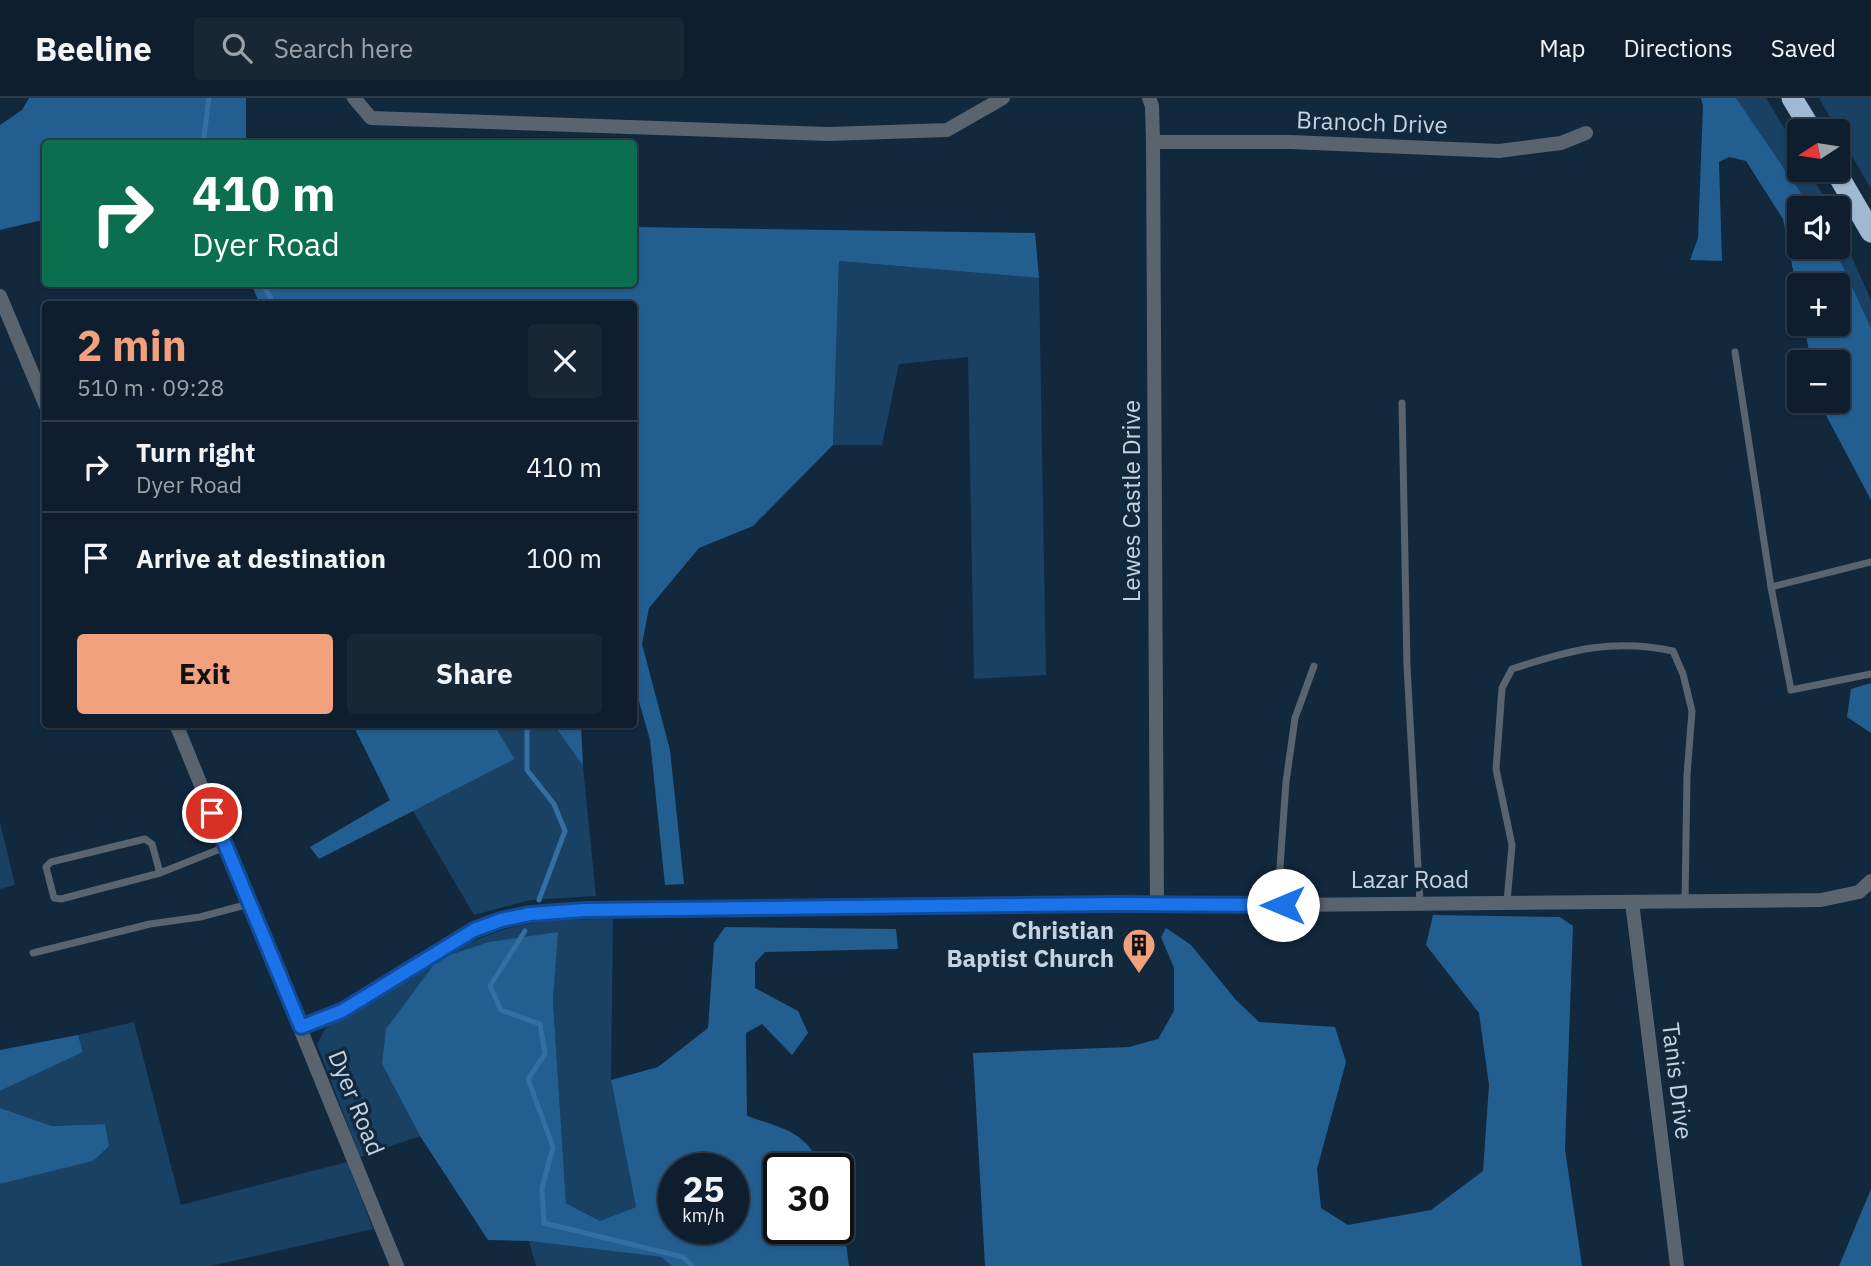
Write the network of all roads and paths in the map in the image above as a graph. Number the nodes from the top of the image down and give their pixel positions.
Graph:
1 (355, 98) edge
2 (1003, 98) edge
3 (1149, 98) edge
4 (1791, 98) edge
5 (1804, 119) edge
6 (1586, 133) dead end
7 (1153, 142) junction
8 (1842, 182) edge
9 (1871, 232) edge
10 (0, 296) edge
11 (1735, 352) dead end
12 (42, 397) edge
13 (1402, 403) dead end
14 (1871, 562) edge
15 (1771, 587) junction
16 (1314, 666) dead end
17 (1871, 674) edge
18 (178, 728) edge
19 (225, 847) junction
20 (160, 873) junction
21 (1871, 881) edge
22 (1507, 902) junction
23 (1632, 902) junction
24 (1685, 902) junction
25 (1420, 903) junction
26 (250, 904) junction
27 (1157, 904) junction
28 (1283, 905) junction
29 (33, 953) dead end
30 (301, 1027) junction
31 (397, 1266) edge
32 (1677, 1266) edge

1 - 2 street
3 - 7 street, Lewes Castle Drive
4 - 5 highway
6 - 7 street, Branoch Drive
7 - 27 street, Lewes Castle Drive
8 - 9 highway
10 - 12 street
11 - 15 lane
13 - 25 lane
14 - 15 lane
15 - 17 lane
16 - 28 lane
18 - 19 street, Dyer Road
19 - 20 lane
19 - 26 street, Dyer Road
20 - 20 lane
21 - 24 street, Lazar Road
22 - 23 street, Lazar Road
22 - 24 lane
22 - 25 street, Lazar Road
23 - 24 street, Lazar Road
23 - 32 street, Tanis Drive
25 - 28 street, Lazar Road
26 - 29 lane
26 - 30 street, Dyer Road
27 - 28 street, Lazar Road
27 - 30 street, Lazar Road
30 - 31 street, Dyer Road

